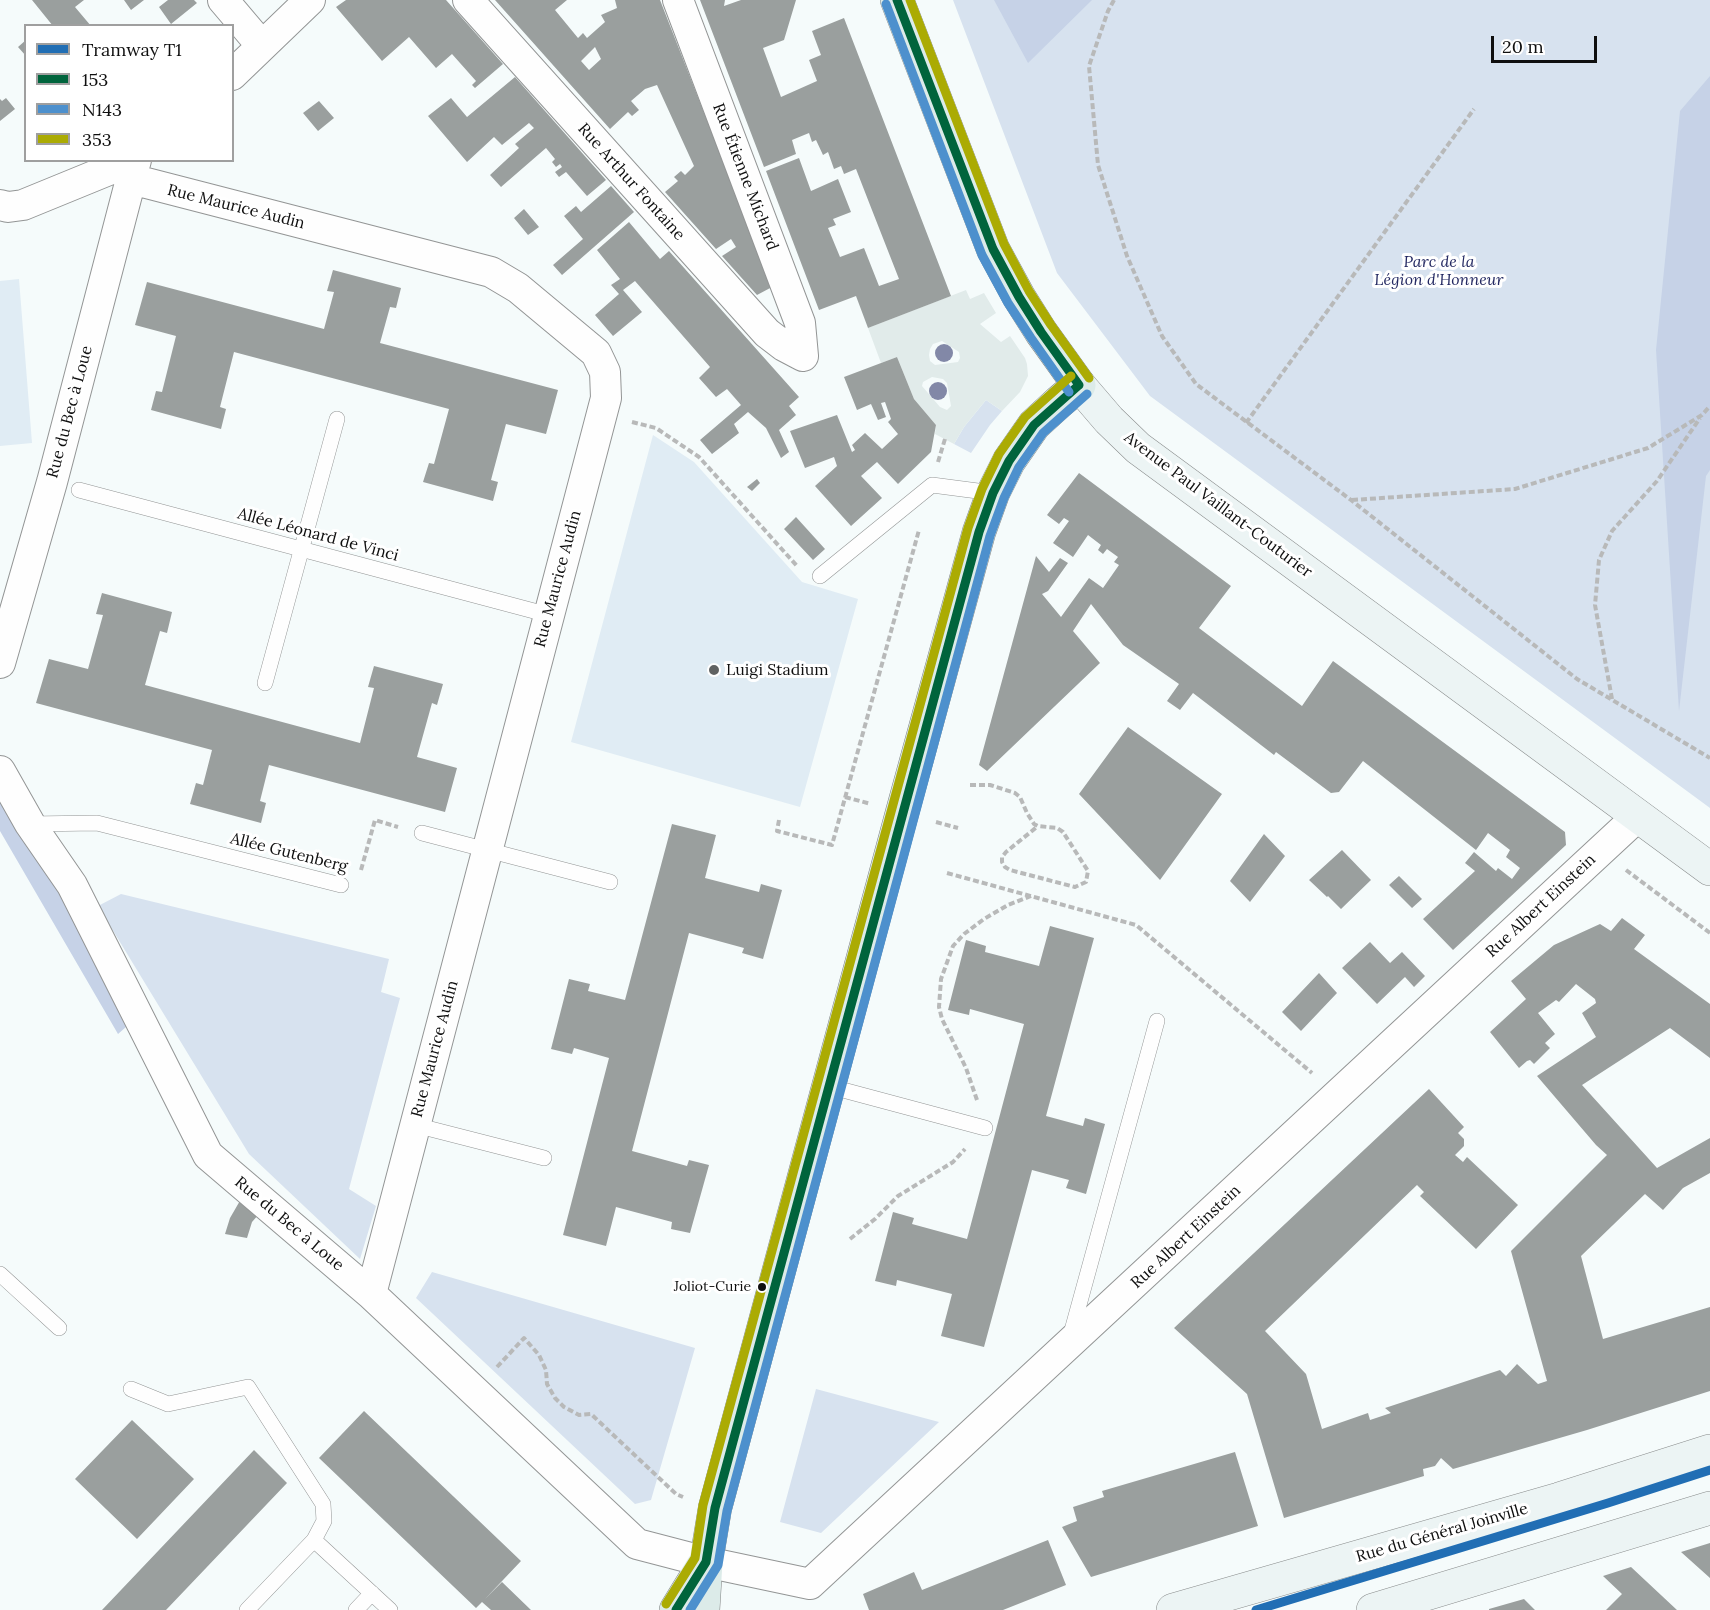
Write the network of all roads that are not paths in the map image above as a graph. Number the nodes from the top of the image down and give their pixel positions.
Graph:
1 (223, 0) edge
2 (310, 0) edge
3 (468, 0) edge
4 (678, 0) edge
5 (897, 0) edge
6 (262, 46) junction
7 (234, 73) edge
8 (133, 167) edge
9 (0, 205) edge
10 (802, 356) joint
11 (1079, 385) junction
12 (337, 419) dead end
13 (79, 490) dead end
14 (993, 493) junction
15 (302, 549) junction
16 (820, 576) road end
17 (549, 615) junction
18 (0, 663) edge
19 (265, 682) dead end
20 (0, 771) edge
21 (1638, 816) junction
22 (30, 824) junction
23 (422, 833) road end
24 (487, 850) junction
25 (1710, 869) edge
26 (610, 882) dead end
27 (341, 885) road end
28 (1157, 1021) dead end
29 (828, 1086) junction
30 (415, 1125) junction
31 (986, 1128) road end
32 (544, 1158) dead end
33 (0, 1274) edge
34 (371, 1294) junction
35 (59, 1328) dead end
36 (1068, 1346) junction
37 (130, 1389) dead end
38 (1710, 1451) edge
39 (1710, 1508) edge
40 (314, 1540) junction
41 (706, 1562) junction
42 (372, 1593) junction
43 (247, 1610) edge
44 (356, 1610) edge
45 (390, 1610) edge
46 (676, 1610) edge
47 (703, 1610) edge
48 (1173, 1610) edge
49 (1373, 1610) edge

1 - 6 street
2 - 6 street
3 - 10 street, Rue Arthur Fontaine
4 - 10 street, Rue Étienne Michard
5 - 11 main road, Avenue Paul Vaillant-Couturier
6 - 7 street
8 - 9 street
8 - 17 street, Rue Maurice Audin
8 - 18 street, Rue du Bec à Loue
11 - 14 main road
11 - 21 main road, Avenue Paul Vaillant-Couturier
12 - 15 lane
13 - 15 lane, Allée Léonard de Vinci
14 - 16 lane
14 - 29 main road
15 - 17 lane, Allée Léonard de Vinci
15 - 19 lane
17 - 24 street, Rue Maurice Audin
20 - 22 street, Rue du Bec à Loue
21 - 25 main road, Avenue Paul Vaillant-Couturier
21 - 36 street, Rue Albert Einstein
22 - 27 lane, Allée Gutenberg
22 - 34 street, Rue du Bec à Loue
23 - 24 lane
24 - 26 lane
24 - 30 street, Rue Maurice Audin
28 - 36 lane
29 - 31 lane
29 - 41 main road
30 - 32 lane
30 - 34 street, Rue Maurice Audin
33 - 35 lane
34 - 41 street, Rue du Bec à Loue
36 - 41 street, Rue Albert Einstein
37 - 40 lane
38 - 48 main road, Rue du Général Joinville
39 - 49 main road
40 - 42 lane
40 - 43 lane
41 - 46 main road
41 - 47 main road
42 - 44 lane
42 - 45 lane

